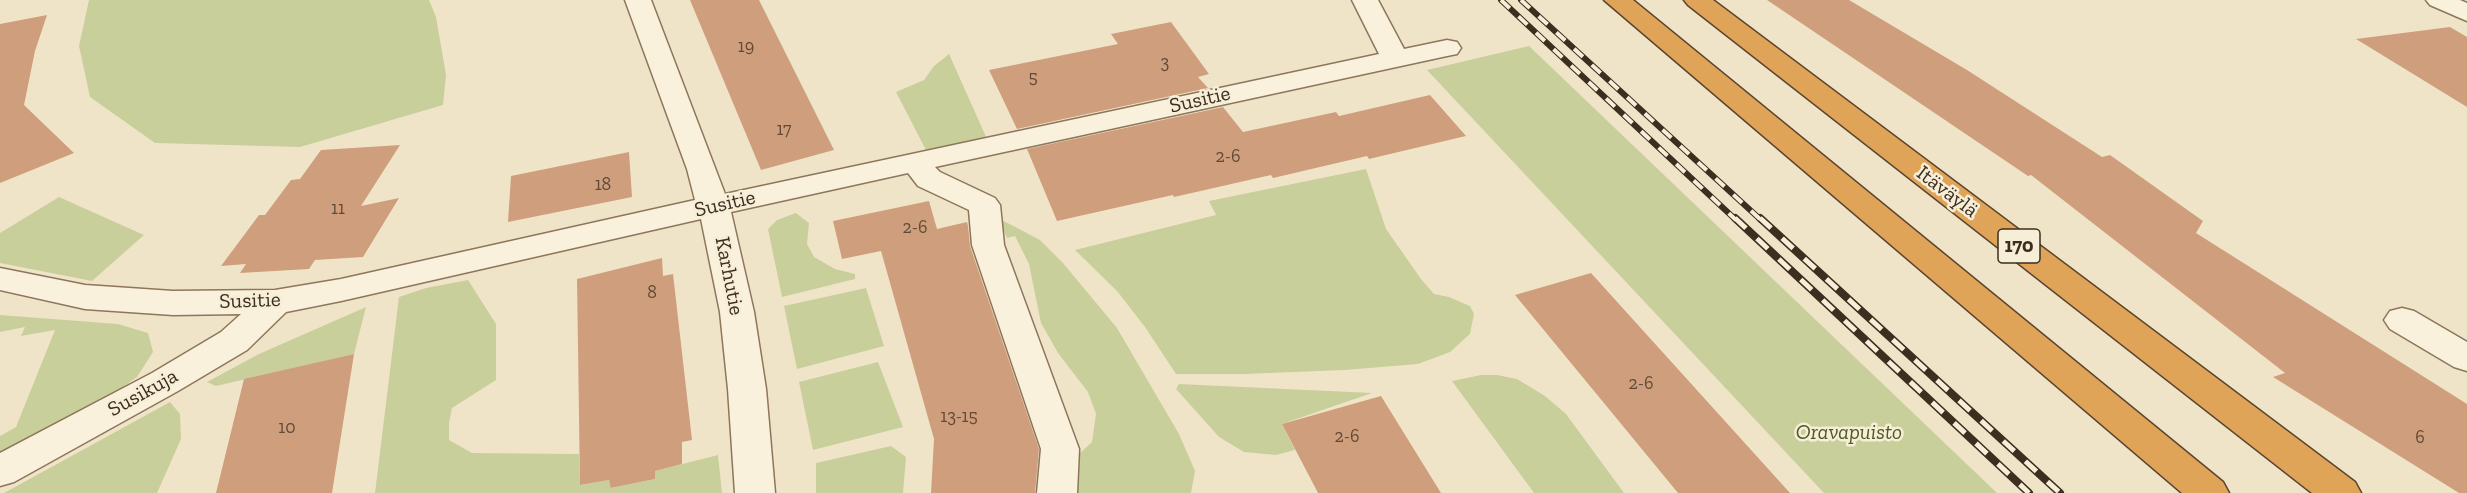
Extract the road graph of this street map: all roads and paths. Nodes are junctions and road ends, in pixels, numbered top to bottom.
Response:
1 (638, 0) edge
2 (1365, 0) edge
3 (1617, 0) edge
4 (1697, 0) edge
5 (2439, 0) edge
6 (2467, 13) edge
7 (1447, 48) dead end
8 (1395, 58) junction
9 (916, 163) junction
10 (715, 207) junction
11 (0, 279) edge
12 (275, 302) junction
13 (2402, 320) dead end
14 (2467, 358) edge
15 (0, 471) edge
16 (755, 493) edge
17 (1057, 493) edge
18 (2209, 493) edge
19 (2341, 493) edge

1 - 10 street, Karhutie
2 - 8 street
3 - 18 highway
4 - 19 highway, Itäväylä / 170
5 - 6 street
7 - 8 street, Susitie
8 - 9 street, Susitie
9 - 10 street, Susitie
9 - 17 street
10 - 12 street, Susitie
10 - 16 street, Karhutie
11 - 12 street, Susitie
12 - 15 street, Susikuja
13 - 14 street

